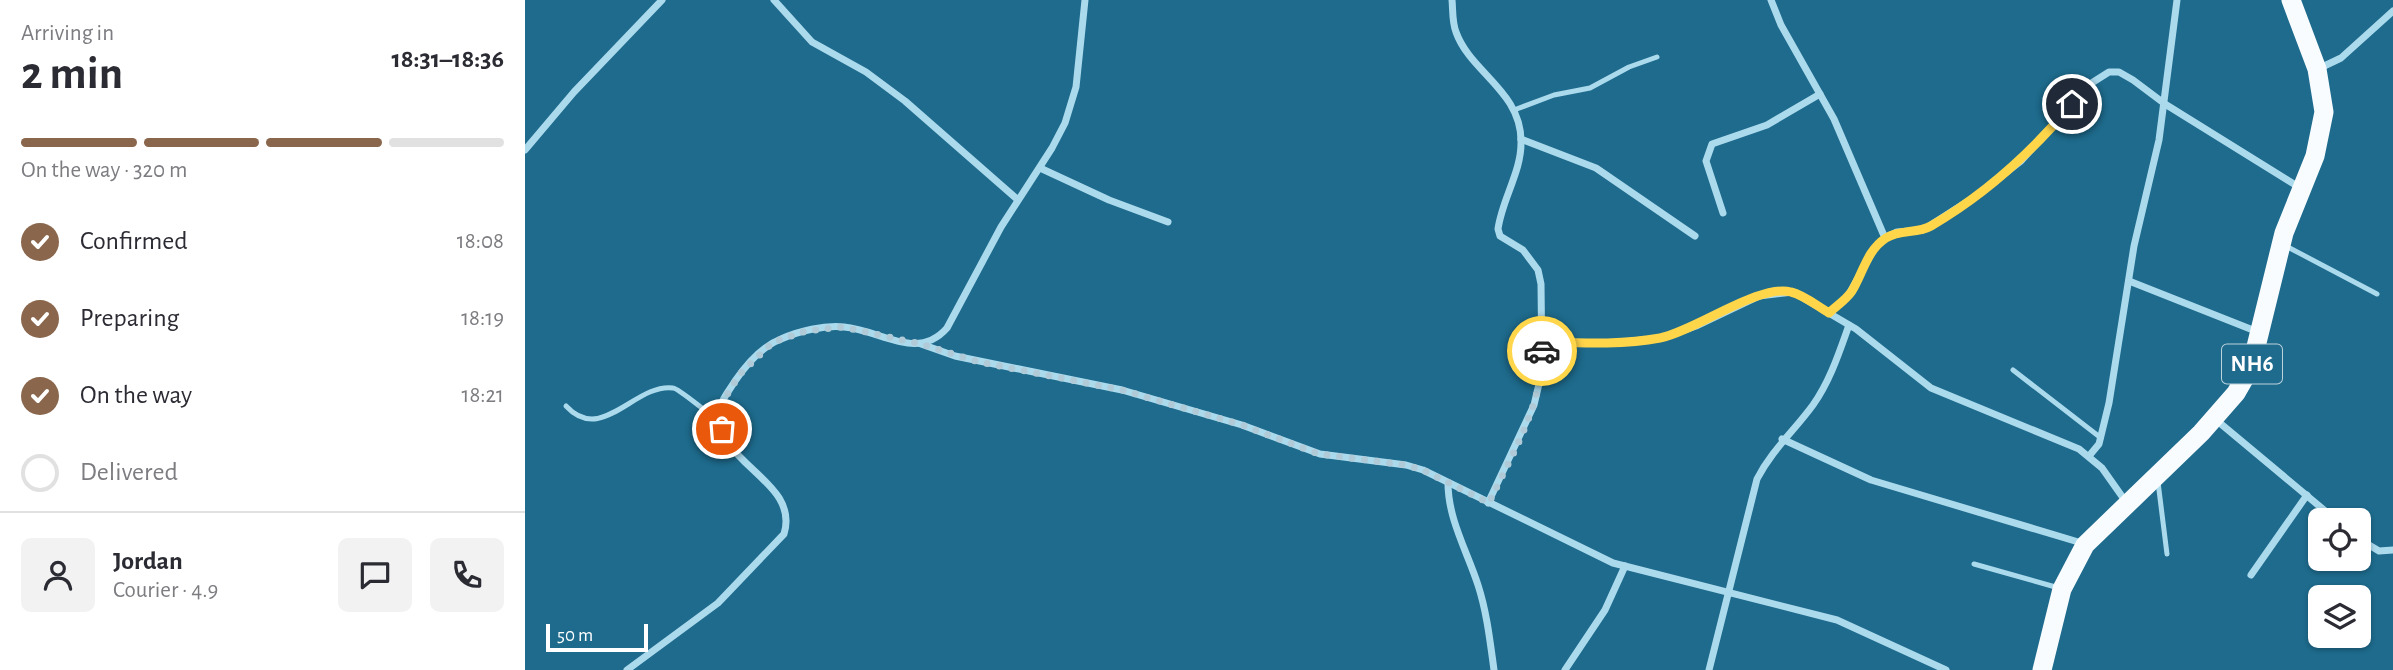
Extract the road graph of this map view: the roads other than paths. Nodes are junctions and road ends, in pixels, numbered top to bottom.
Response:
1 (661, 0) edge
2 (774, 0) edge
3 (1452, 0) edge
4 (1771, 0) edge
5 (2177, 0) edge
6 (2291, 0) edge
7 (1088, 1) edge
8 (2393, 11) edge
9 (1657, 57) dead end
10 (2318, 69) junction
11 (1820, 94) junction
12 (2165, 104) junction
13 (1514, 110) junction
14 (1521, 139) junction
15 (525, 150) edge
16 (1040, 168) junction
17 (2302, 189) junction
18 (1017, 199) junction
19 (1723, 214) dead end
20 (1168, 222) dead end
21 (1695, 236) dead end
22 (1885, 238) junction
23 (2281, 243) junction
24 (2129, 281) junction
25 (2377, 294) dead end
26 (1829, 313) junction
27 (1849, 325) junction
28 (2261, 334) junction
29 (1542, 342) junction
30 (921, 344) junction
31 (2013, 370) dead end
32 (566, 406) dead end
33 (2214, 419) junction
34 (720, 422) junction
35 (2101, 438) junction
36 (1782, 439) junction
37 (2089, 456) junction
38 (2158, 476) junction
39 (1448, 483) junction
40 (2307, 495) junction
41 (1489, 503) junction
42 (2127, 503) junction
43 (2322, 508) edge
44 (2085, 545) junction
45 (2371, 546) edge
46 (2393, 550) edge
47 (2167, 554) dead end
48 (1974, 564) dead end
49 (1625, 566) junction
50 (2251, 575) dead end
51 (2062, 589) junction
52 (1728, 593) junction
53 (627, 670) edge
54 (1494, 670) edge
55 (1565, 670) edge
56 (1709, 670) edge
57 (1946, 670) edge
58 (2042, 670) edge

1 - 15 street
2 - 18 street
3 - 13 street
4 - 11 street
5 - 12 street
6 - 10 highway, NH6
7 - 16 street
8 - 10 street
9 - 13 lane
10 - 17 highway, NH6
11 - 19 street
11 - 22 street
12 - 17 street
12 - 22 street
12 - 24 street
13 - 14 street
14 - 21 street
14 - 29 street
16 - 18 street
16 - 20 street
17 - 23 highway, NH6
18 - 30 street
22 - 26 street
23 - 25 lane
23 - 28 highway, NH6
24 - 28 street
24 - 35 street
26 - 27 street
26 - 29 street
27 - 36 street
27 - 37 street
28 - 33 highway, NH6
29 - 41 street
30 - 34 street
30 - 39 street
31 - 35 lane
32 - 34 lane
33 - 38 highway, NH6
33 - 40 street
34 - 53 street
35 - 37 street
36 - 44 street
36 - 52 street
37 - 42 street
38 - 42 highway, NH6
38 - 47 lane
39 - 41 street
39 - 54 street
40 - 43 street
40 - 50 street
41 - 49 street
42 - 44 highway, NH6
44 - 51 highway, NH6
45 - 46 street
48 - 51 lane
49 - 52 street
49 - 55 street
51 - 58 highway, NH6
52 - 56 street
52 - 57 street

